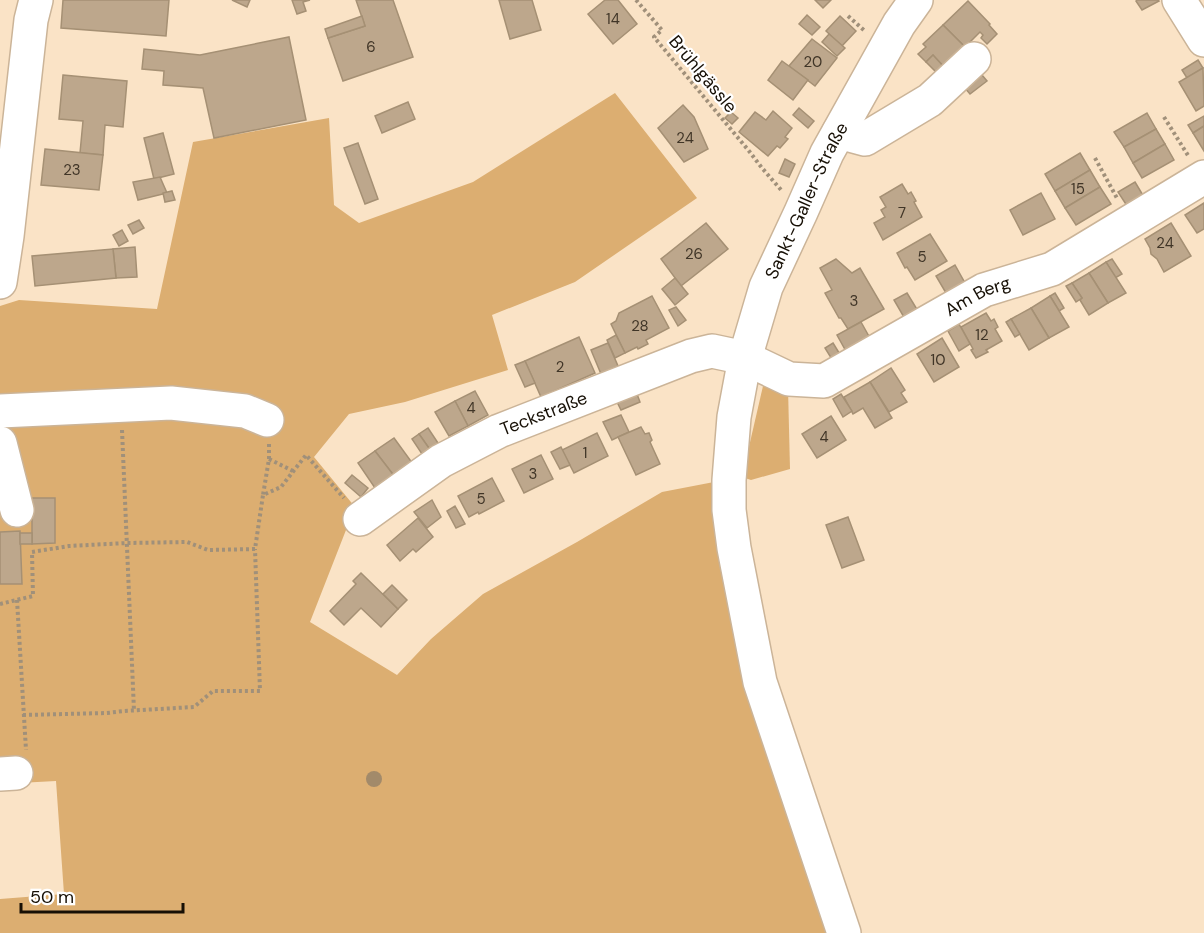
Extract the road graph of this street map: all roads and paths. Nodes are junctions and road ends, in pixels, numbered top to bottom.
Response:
1 (36, 0) edge
2 (636, 0) edge
3 (916, 0) edge
4 (1179, 0) edge
5 (1204, 40) edge
6 (974, 59) dead end
7 (1164, 117) dead end
8 (839, 132) junction
9 (1095, 158) dead end
10 (762, 168) dead end
11 (1203, 177) edge
12 (1130, 222) junction
13 (3, 235) edge
14 (0, 282) edge
15 (745, 358) junction
16 (121, 405) junction
17 (0, 411) edge
18 (267, 420) joint
19 (0, 443) edge
20 (268, 459) junction
21 (293, 471) junction
22 (263, 495) junction
23 (18, 510) dead end
24 (360, 519) joint
25 (127, 543) junction
26 (255, 549) junction
27 (17, 600) junction
28 (0, 604) edge
29 (134, 711) junction
30 (23, 715) junction
31 (8, 773) edge
32 (844, 933) edge

1 - 13 street
2 - 10 path, Brühlgässle
3 - 8 street, Sankt-Galler-Straße
4 - 5 street
6 - 8 street
7 - 11 path
8 - 15 street, Sankt-Galler-Straße
9 - 12 path
11 - 12 street, Am Berg
12 - 15 street, Am Berg
13 - 14 street
15 - 24 street, Teckstraße
15 - 32 street, Sankt-Galler-Straße
16 - 17 street
16 - 18 street
16 - 25 path
18 - 20 path
19 - 23 street
20 - 21 path
20 - 22 path
21 - 22 path
21 - 24 path
22 - 26 path
25 - 26 path
25 - 27 path
25 - 29 path
26 - 29 path
27 - 28 path
27 - 30 path
29 - 30 path
30 - 31 path

